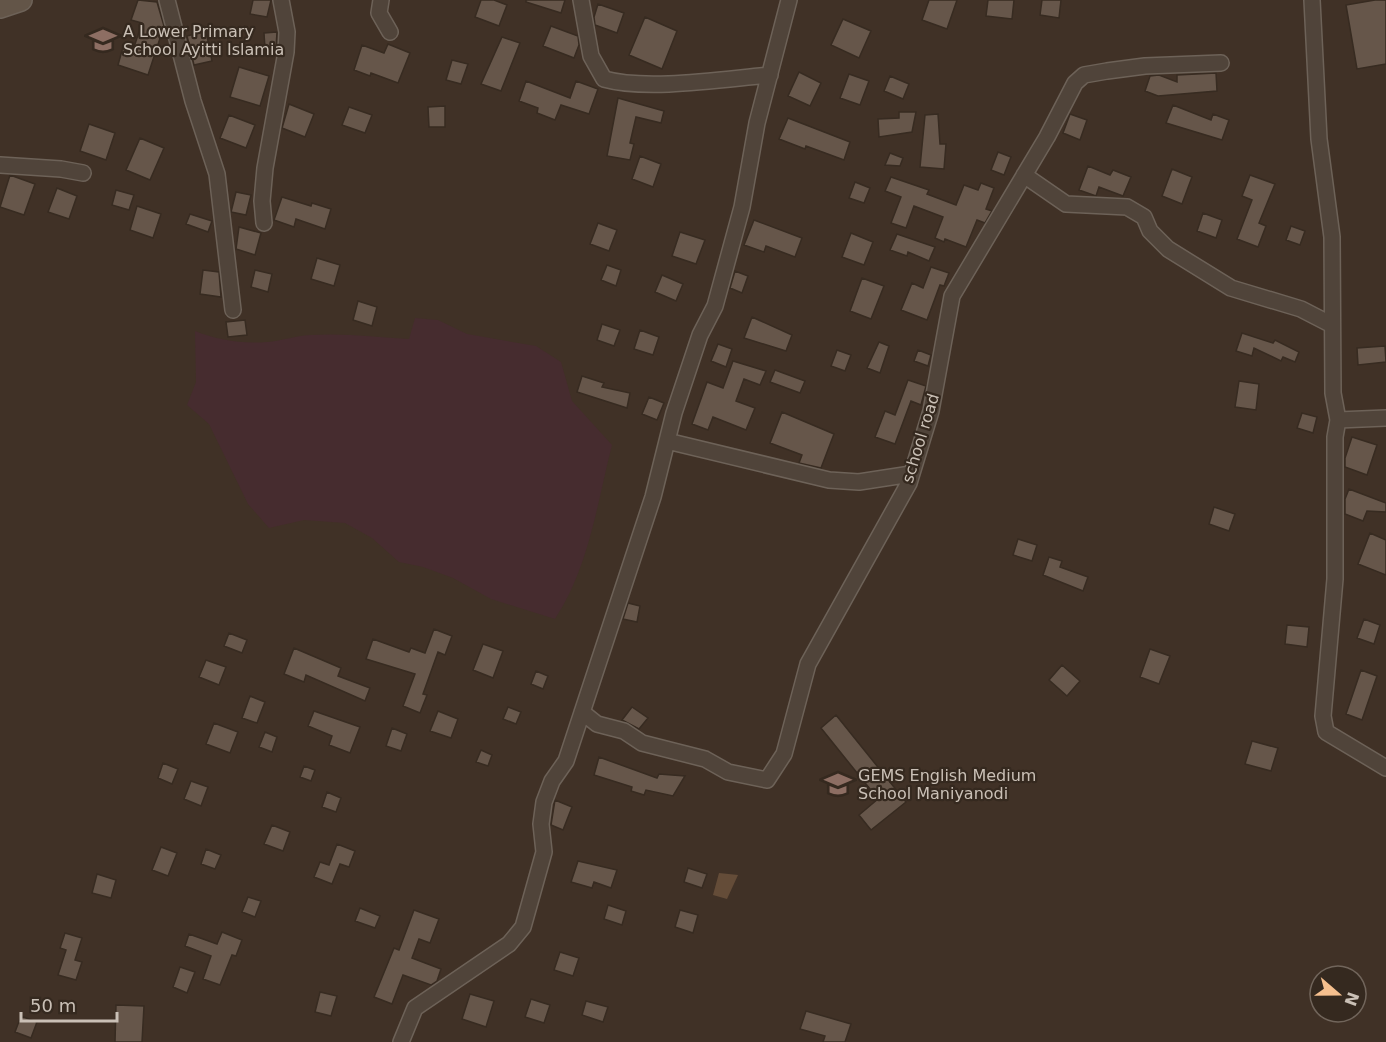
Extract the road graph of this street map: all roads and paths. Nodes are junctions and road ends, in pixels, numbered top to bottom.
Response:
1 (21, 0) edge
2 (167, 0) edge
3 (280, 0) edge
4 (381, 0) edge
5 (581, 0) edge
6 (789, 0) edge
7 (1312, 0) edge
8 (0, 7) edge
9 (390, 32) dead end
10 (1221, 63) dead end
11 (770, 75) junction
12 (0, 165) edge
13 (84, 173) dead end
14 (1024, 175) junction
15 (264, 223) dead end
16 (232, 310) dead end
17 (1332, 325) junction
18 (1386, 418) edge
19 (1338, 420) junction
20 (667, 441) junction
21 (912, 474) junction
22 (582, 712) junction
23 (1386, 768) edge
24 (401, 1042) edge

1 - 8 main road
2 - 16 street
3 - 15 street
4 - 9 street
5 - 11 street
6 - 11 street
7 - 17 street
10 - 14 street, school road
11 - 20 street
12 - 13 street
14 - 17 street
14 - 21 street, school road
17 - 19 street
18 - 19 street
19 - 23 street
20 - 21 street
20 - 22 street
21 - 22 street, school road
22 - 24 street

